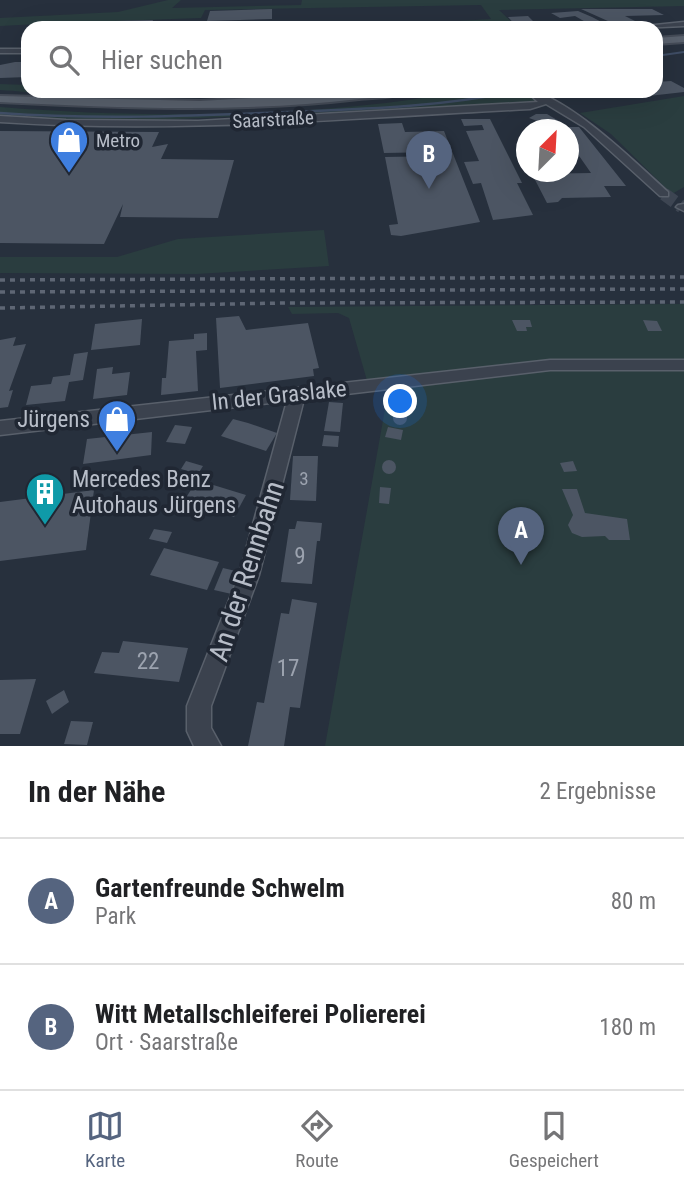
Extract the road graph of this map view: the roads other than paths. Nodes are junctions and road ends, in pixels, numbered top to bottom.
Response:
1 (684, 24) edge
2 (663, 26) edge
3 (684, 39) edge
4 (663, 40) edge
5 (0, 51) edge
6 (21, 51) edge
7 (329, 98) edge
8 (541, 98) edge
9 (0, 99) edge
10 (548, 103) junction
11 (0, 119) edge
12 (664, 194) tunnel mouth
13 (684, 365) edge
14 (297, 393) junction
15 (0, 428) edge
16 (209, 746) edge

1 - 2 street
3 - 4 main road
5 - 6 street
7 - 9 main road
8 - 10 street
10 - 11 street, Saarstraße
10 - 12 street
13 - 14 street, In der Graslake
14 - 15 street, In der Graslake
14 - 16 street, An der Rennbahn

